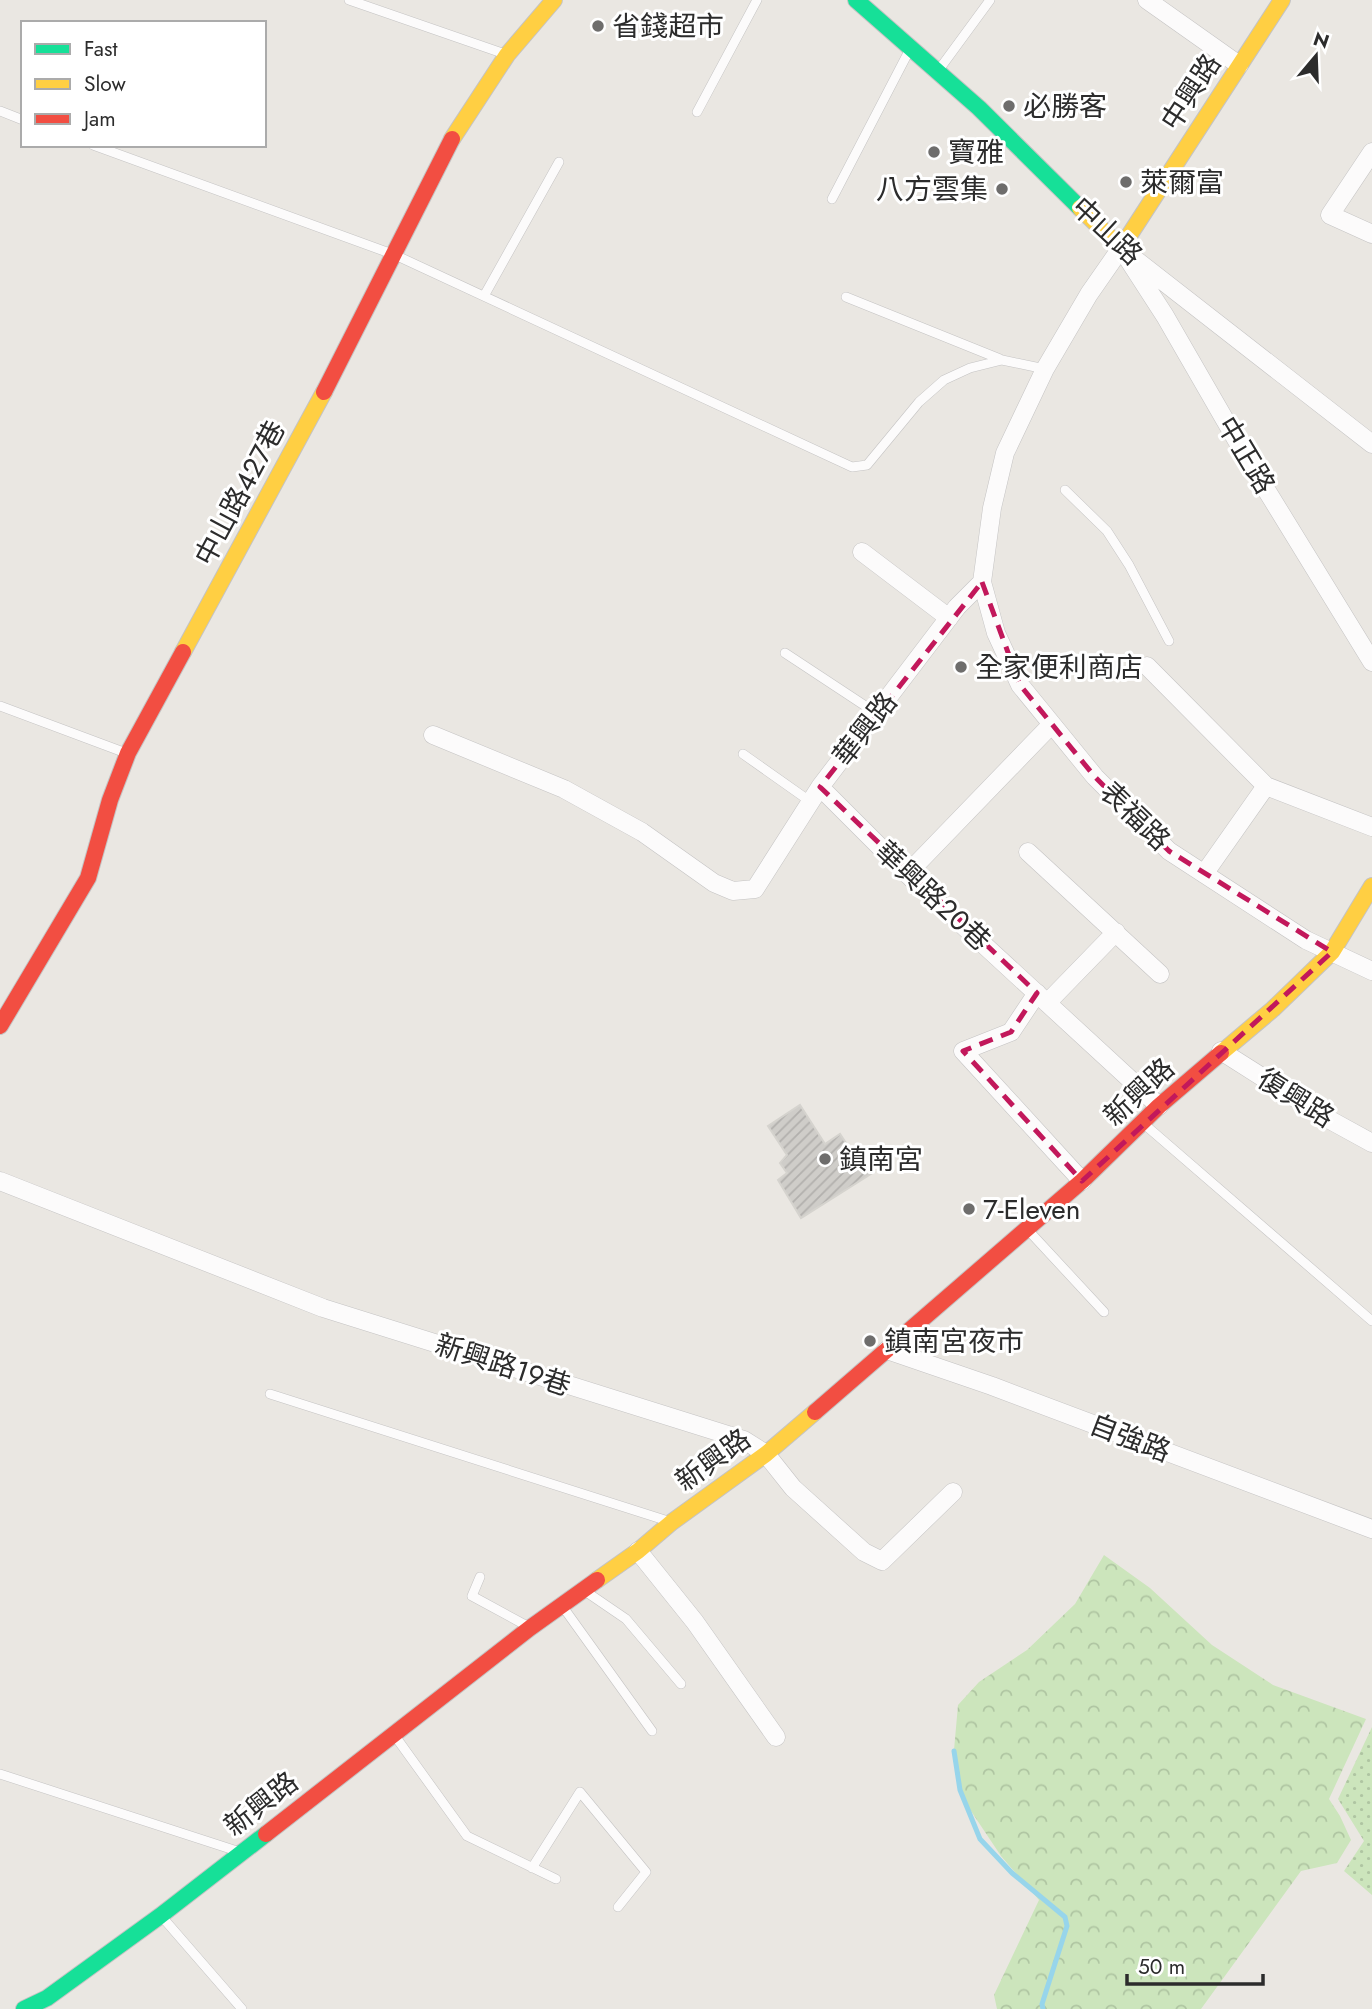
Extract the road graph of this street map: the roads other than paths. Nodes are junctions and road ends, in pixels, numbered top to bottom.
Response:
1 (349, 0) edge
2 (554, 0) edge
3 (757, 0) edge
4 (856, 0) edge
5 (990, 0) edge
6 (1147, 0) edge
7 (1282, 0) edge
8 (911, 48) junction
9 (507, 55) junction
10 (1239, 65) junction
11 (937, 72) junction
12 (0, 111) edge
13 (697, 113) dead end
14 (21, 119) edge
15 (98, 147) edge
16 (1372, 152) edge
17 (559, 162) dead end
18 (832, 199) dead end
19 (1372, 234) edge
20 (1121, 248) junction
21 (395, 255) junction
22 (484, 296) junction
23 (846, 297) dead end
24 (1002, 360) junction
25 (1045, 369) junction
26 (1372, 444) edge
27 (1065, 490) dead end
28 (862, 552) dead end
29 (982, 582) junction
30 (949, 618) junction
31 (1168, 641) dead end
32 (785, 653) dead end
33 (1372, 662) edge
34 (1147, 666) dead end
35 (0, 706) edge
36 (878, 714) junction
37 (1052, 724) junction
38 (433, 734) dead end
39 (128, 753) junction
40 (743, 754) dead end
41 (1266, 786) junction
42 (816, 794) junction
43 (1372, 827) edge
44 (1028, 852) dead end
45 (907, 874) junction
46 (1205, 874) junction
47 (1372, 886) edge
48 (1116, 932) junction
49 (1332, 952) junction
50 (1372, 971) edge
51 (1160, 974) dead end
52 (1042, 998) junction
53 (0, 1026) edge
54 (1222, 1051) junction
55 (1159, 1106) junction
56 (1144, 1124) junction
57 (1372, 1143) edge
58 (0, 1181) edge
59 (1082, 1181) junction
60 (1027, 1228) junction
61 (1104, 1312) dead end
62 (1372, 1321) edge
63 (887, 1350) junction
64 (270, 1394) dead end
65 (766, 1454) junction
66 (953, 1492) dead end
67 (672, 1522) junction
68 (1372, 1530) edge
69 (638, 1551) junction
70 (480, 1577) dead end
71 (584, 1590) junction
72 (562, 1605) junction
73 (530, 1628) junction
74 (681, 1684) dead end
75 (652, 1731) dead end
76 (394, 1734) junction
77 (776, 1737) dead end
78 (0, 1774) edge
79 (242, 1853) junction
80 (532, 1868) junction
81 (556, 1880) dead end
82 (618, 1907) dead end
83 (160, 1916) junction
84 (24, 2009) edge
85 (242, 2009) edge

1 - 9 lane
2 - 9 street, 中山路427巷
3 - 13 lane
4 - 8 street, 中山路
5 - 11 lane
6 - 10 street
7 - 10 street, 中興路
8 - 11 street, 中山路
8 - 18 lane
9 - 21 street, 中山路427巷
10 - 20 street, 中興路
11 - 20 street, 中山路
12 - 14 lane
15 - 21 lane
16 - 19 street
17 - 22 lane
20 - 25 street
20 - 26 street, 中山路
20 - 33 street, 中正路
21 - 22 lane
21 - 39 street, 中山路427巷
22 - 24 lane
23 - 24 lane
24 - 25 lane
25 - 29 street
27 - 31 lane
28 - 30 street
29 - 30 street, 華興路
29 - 37 street, 表福路
30 - 36 street, 華興路
32 - 36 lane
34 - 41 street
35 - 39 lane
36 - 42 street, 華興路
37 - 45 street
37 - 46 street, 表福路
38 - 42 street, 華興路
39 - 53 street, 中山路427巷
40 - 42 lane
41 - 43 street
41 - 46 street
42 - 45 street, 華興路20巷
44 - 48 street
45 - 52 street, 華興路20巷
46 - 49 street, 表福路
47 - 49 street, 新興路
48 - 51 street
48 - 52 street
49 - 50 street, 表福路
49 - 54 street, 新興路
52 - 55 street, 華興路20巷
52 - 59 street
54 - 55 street, 新興路
54 - 57 street, 復興路
55 - 56 street, 新興路
56 - 59 street, 新興路
56 - 62 lane
58 - 65 street, 新興路19巷
59 - 60 street, 新興路
60 - 61 lane
60 - 63 street, 新興路
63 - 65 street, 新興路
63 - 68 street, 自強路
64 - 67 lane
65 - 66 street, 新興路19巷
65 - 67 street, 新興路
67 - 69 street, 新興路
69 - 71 street, 新興路
69 - 77 street
70 - 73 lane
71 - 72 street, 新興路
71 - 74 lane
72 - 73 street, 新興路
72 - 75 lane
73 - 76 street, 新興路
76 - 79 street, 新興路
76 - 80 lane
78 - 79 lane
79 - 83 street, 新興路
80 - 81 lane
80 - 82 lane
83 - 84 street, 新興路
83 - 85 lane

